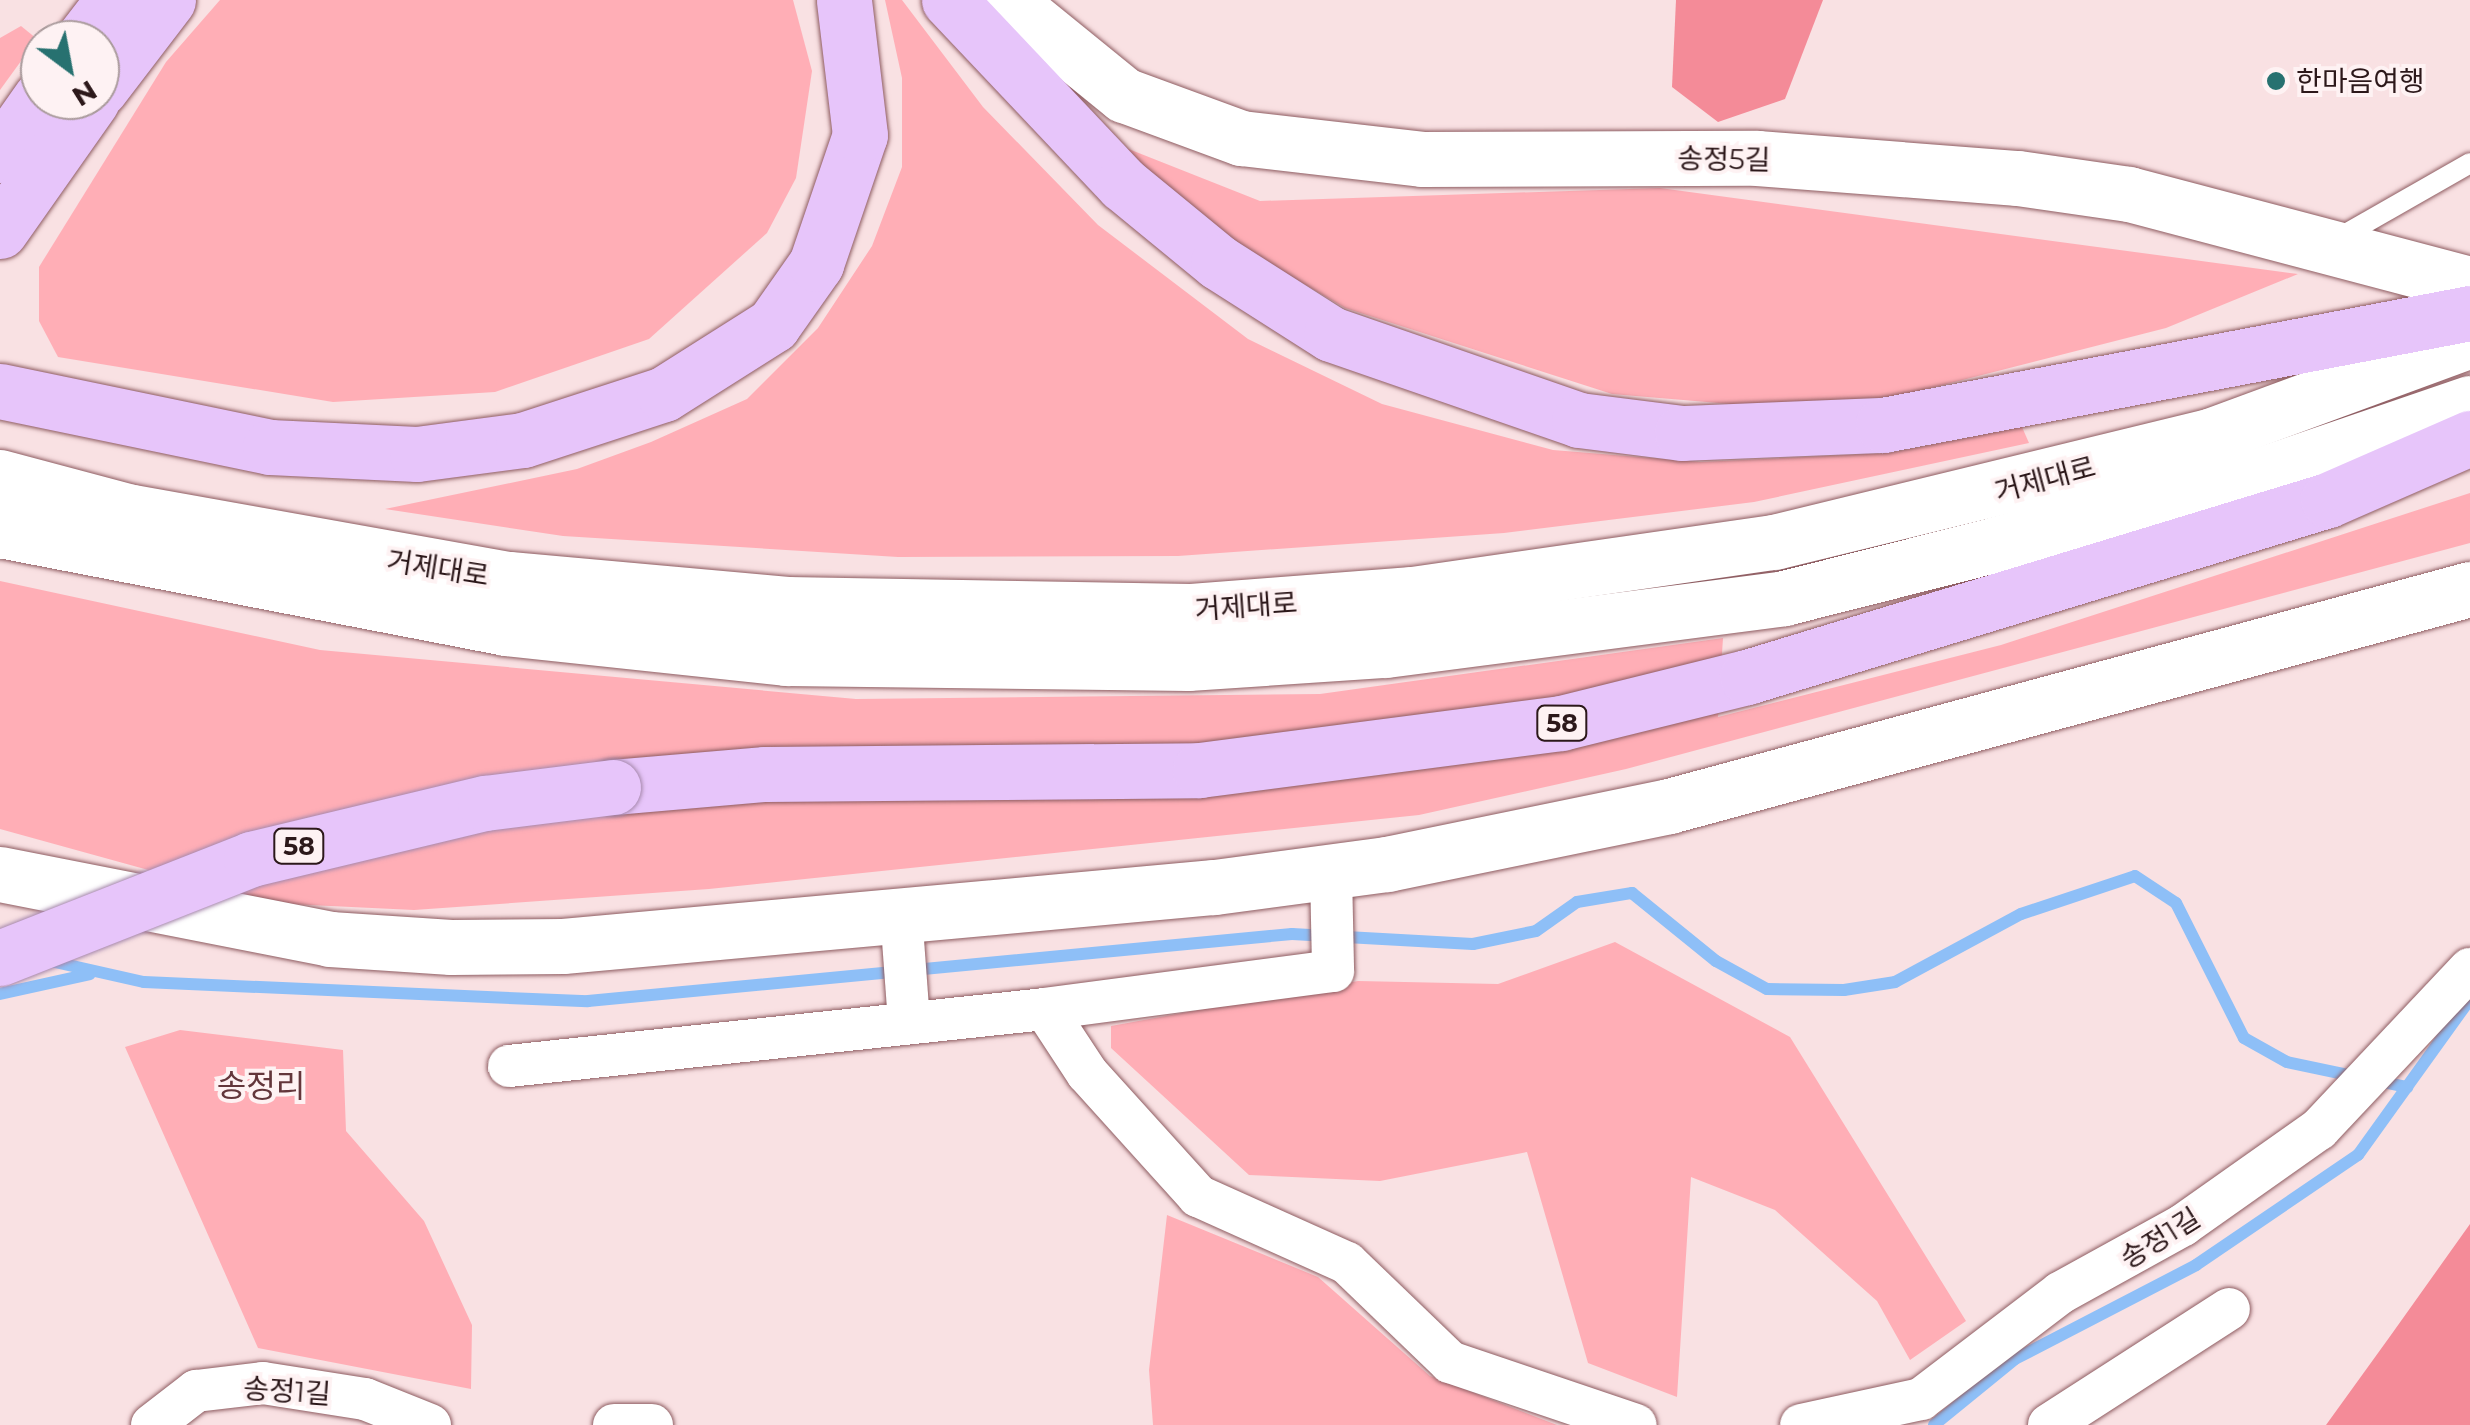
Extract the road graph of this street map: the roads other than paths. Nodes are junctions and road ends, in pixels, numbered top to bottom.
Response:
1 (168, 0) edge
2 (844, 0) edge
3 (949, 0) edge
4 (1007, 0) edge
5 (120, 44) edge
6 (25, 120) edge
7 (78, 120) edge
8 (0, 155) edge
9 (2470, 163) edge
10 (0, 231) edge
11 (2326, 246) junction
12 (2470, 284) edge
13 (2470, 313) edge
14 (2470, 340) edge
15 (0, 391) edge
16 (2470, 403) edge
17 (2470, 438) edge
18 (0, 477) edge
19 (0, 530) edge
20 (2470, 589) edge
21 (1331, 872) junction
22 (0, 874) edge
23 (901, 913) junction
24 (0, 958) edge
25 (2470, 969) edge
26 (1044, 1009) junction
27 (909, 1022) junction
28 (509, 1066) dead end
29 (2229, 1309) dead end
30 (152, 1425) edge
31 (430, 1425) edge
32 (614, 1425) edge
33 (652, 1425) edge
34 (1636, 1425) edge
35 (1801, 1425) edge
36 (2049, 1425) edge

1 - 5 highway
2 - 15 highway
3 - 13 highway
4 - 11 street, 송정5길
6 - 8 highway
7 - 10 highway
9 - 11 lane
11 - 12 street, 송정5길
14 - 18 street, 거제대로
16 - 19 street, 거제대로
17 - 24 highway, 58, bridge
20 - 21 street
21 - 23 street
21 - 26 street
22 - 23 street
23 - 27 street
25 - 35 street, 송정1길
26 - 27 street
26 - 34 street
27 - 28 street
29 - 36 street
30 - 31 street, 송정1길
32 - 33 street

